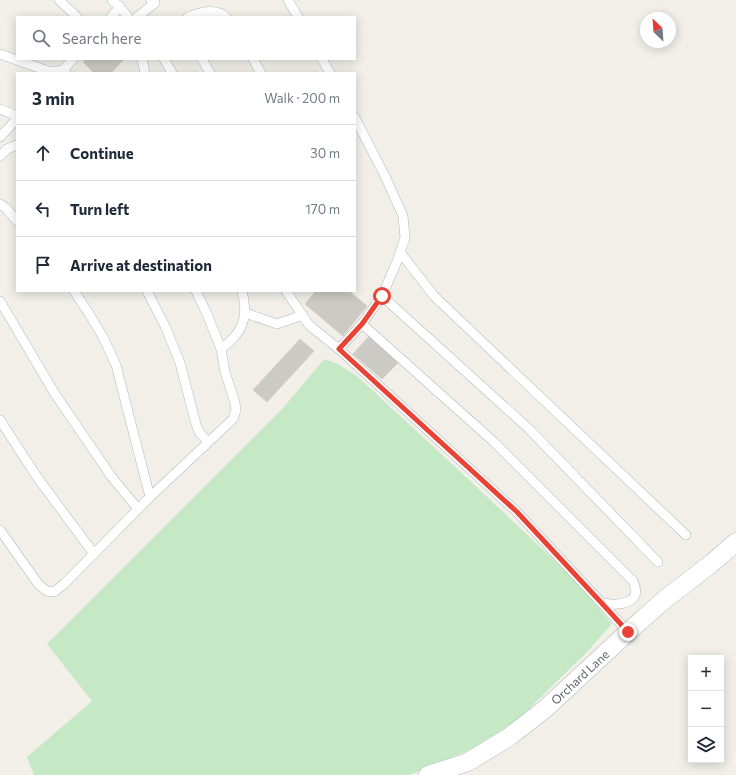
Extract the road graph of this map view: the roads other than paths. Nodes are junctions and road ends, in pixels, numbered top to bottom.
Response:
1 (59, 0) edge
2 (112, 0) edge
3 (288, 0) edge
4 (155, 1) edge
5 (120, 7) junction
6 (76, 16) edge
7 (112, 16) edge
8 (127, 16) edge
9 (138, 16) edge
10 (190, 16) edge
11 (225, 16) edge
12 (297, 16) edge
13 (0, 54) edge
14 (16, 60) edge
15 (17, 60) edge
16 (72, 60) edge
17 (142, 60) edge
18 (165, 60) edge
19 (203, 60) edge
20 (254, 60) edge
21 (323, 60) edge
22 (63, 72) edge
23 (144, 72) edge
24 (171, 72) edge
25 (209, 72) edge
26 (260, 72) edge
27 (329, 72) edge
28 (0, 109) edge
29 (16, 117) edge
30 (16, 118) edge
31 (356, 120) edge
32 (0, 137) edge
33 (16, 145) edge
34 (0, 156) edge
35 (0, 204) edge
36 (16, 220) edge
37 (400, 252) junction
38 (75, 292) edge
39 (148, 292) edge
40 (196, 292) edge
41 (242, 292) edge
42 (287, 292) edge
43 (382, 296) junction
44 (0, 301) edge
45 (245, 313) junction
46 (303, 315) junction
47 (362, 324) junction
48 (221, 349) junction
49 (339, 349) junction
50 (0, 420) edge
51 (208, 442) junction
52 (150, 497) junction
53 (138, 509) junction
54 (0, 530) edge
55 (686, 535) dead end
56 (736, 542) edge
57 (94, 554) junction
58 (658, 562) dead end
59 (602, 603) junction
60 (628, 632) junction
61 (428, 775) edge

1 - 6 lane
2 - 5 lane
3 - 12 lane
4 - 9 lane
5 - 7 lane
5 - 8 lane
10 - 11 lane
13 - 14 lane
15 - 22 lane
16 - 22 lane
17 - 23 lane
18 - 24 lane
19 - 25 lane
20 - 26 lane
21 - 27 lane
28 - 29 lane
30 - 32 lane
31 - 37 lane
33 - 34 lane
35 - 36 lane
37 - 43 lane
37 - 55 lane
38 - 52 lane
39 - 51 lane
40 - 48 lane
41 - 45 lane
42 - 46 lane
43 - 47 lane
43 - 58 lane
44 - 53 lane
45 - 46 lane
45 - 48 lane
46 - 49 lane
47 - 49 lane
47 - 59 lane
48 - 51 lane
49 - 59 lane
50 - 57 lane
51 - 52 lane
52 - 53 lane
53 - 57 lane
54 - 57 lane
56 - 60 street, Orchard Lane
59 - 60 lane
60 - 61 street, Orchard Lane

